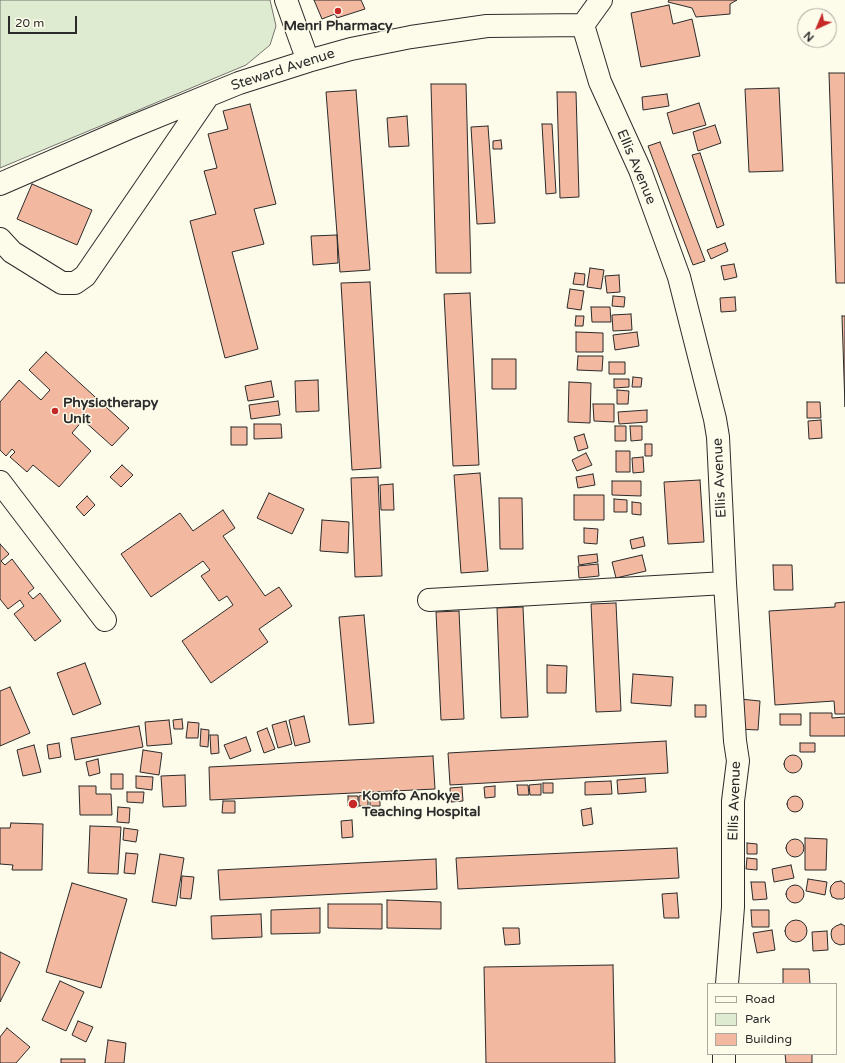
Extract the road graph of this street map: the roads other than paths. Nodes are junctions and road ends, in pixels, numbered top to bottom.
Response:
1 (286, 0) edge
2 (601, 0) edge
3 (583, 25) junction
4 (308, 61) junction
5 (208, 96) junction
6 (0, 184) edge
7 (0, 239) edge
8 (0, 482) edge
9 (725, 583) junction
10 (429, 600) dead end
11 (105, 620) dead end
12 (727, 983) edge

1 - 4 street
2 - 3 street
3 - 4 street, Steward Avenue
3 - 9 street, Ellis Avenue
4 - 5 street, Steward Avenue
5 - 6 street, Steward Avenue
5 - 7 street
8 - 11 street
9 - 10 street
9 - 12 street, Ellis Avenue

